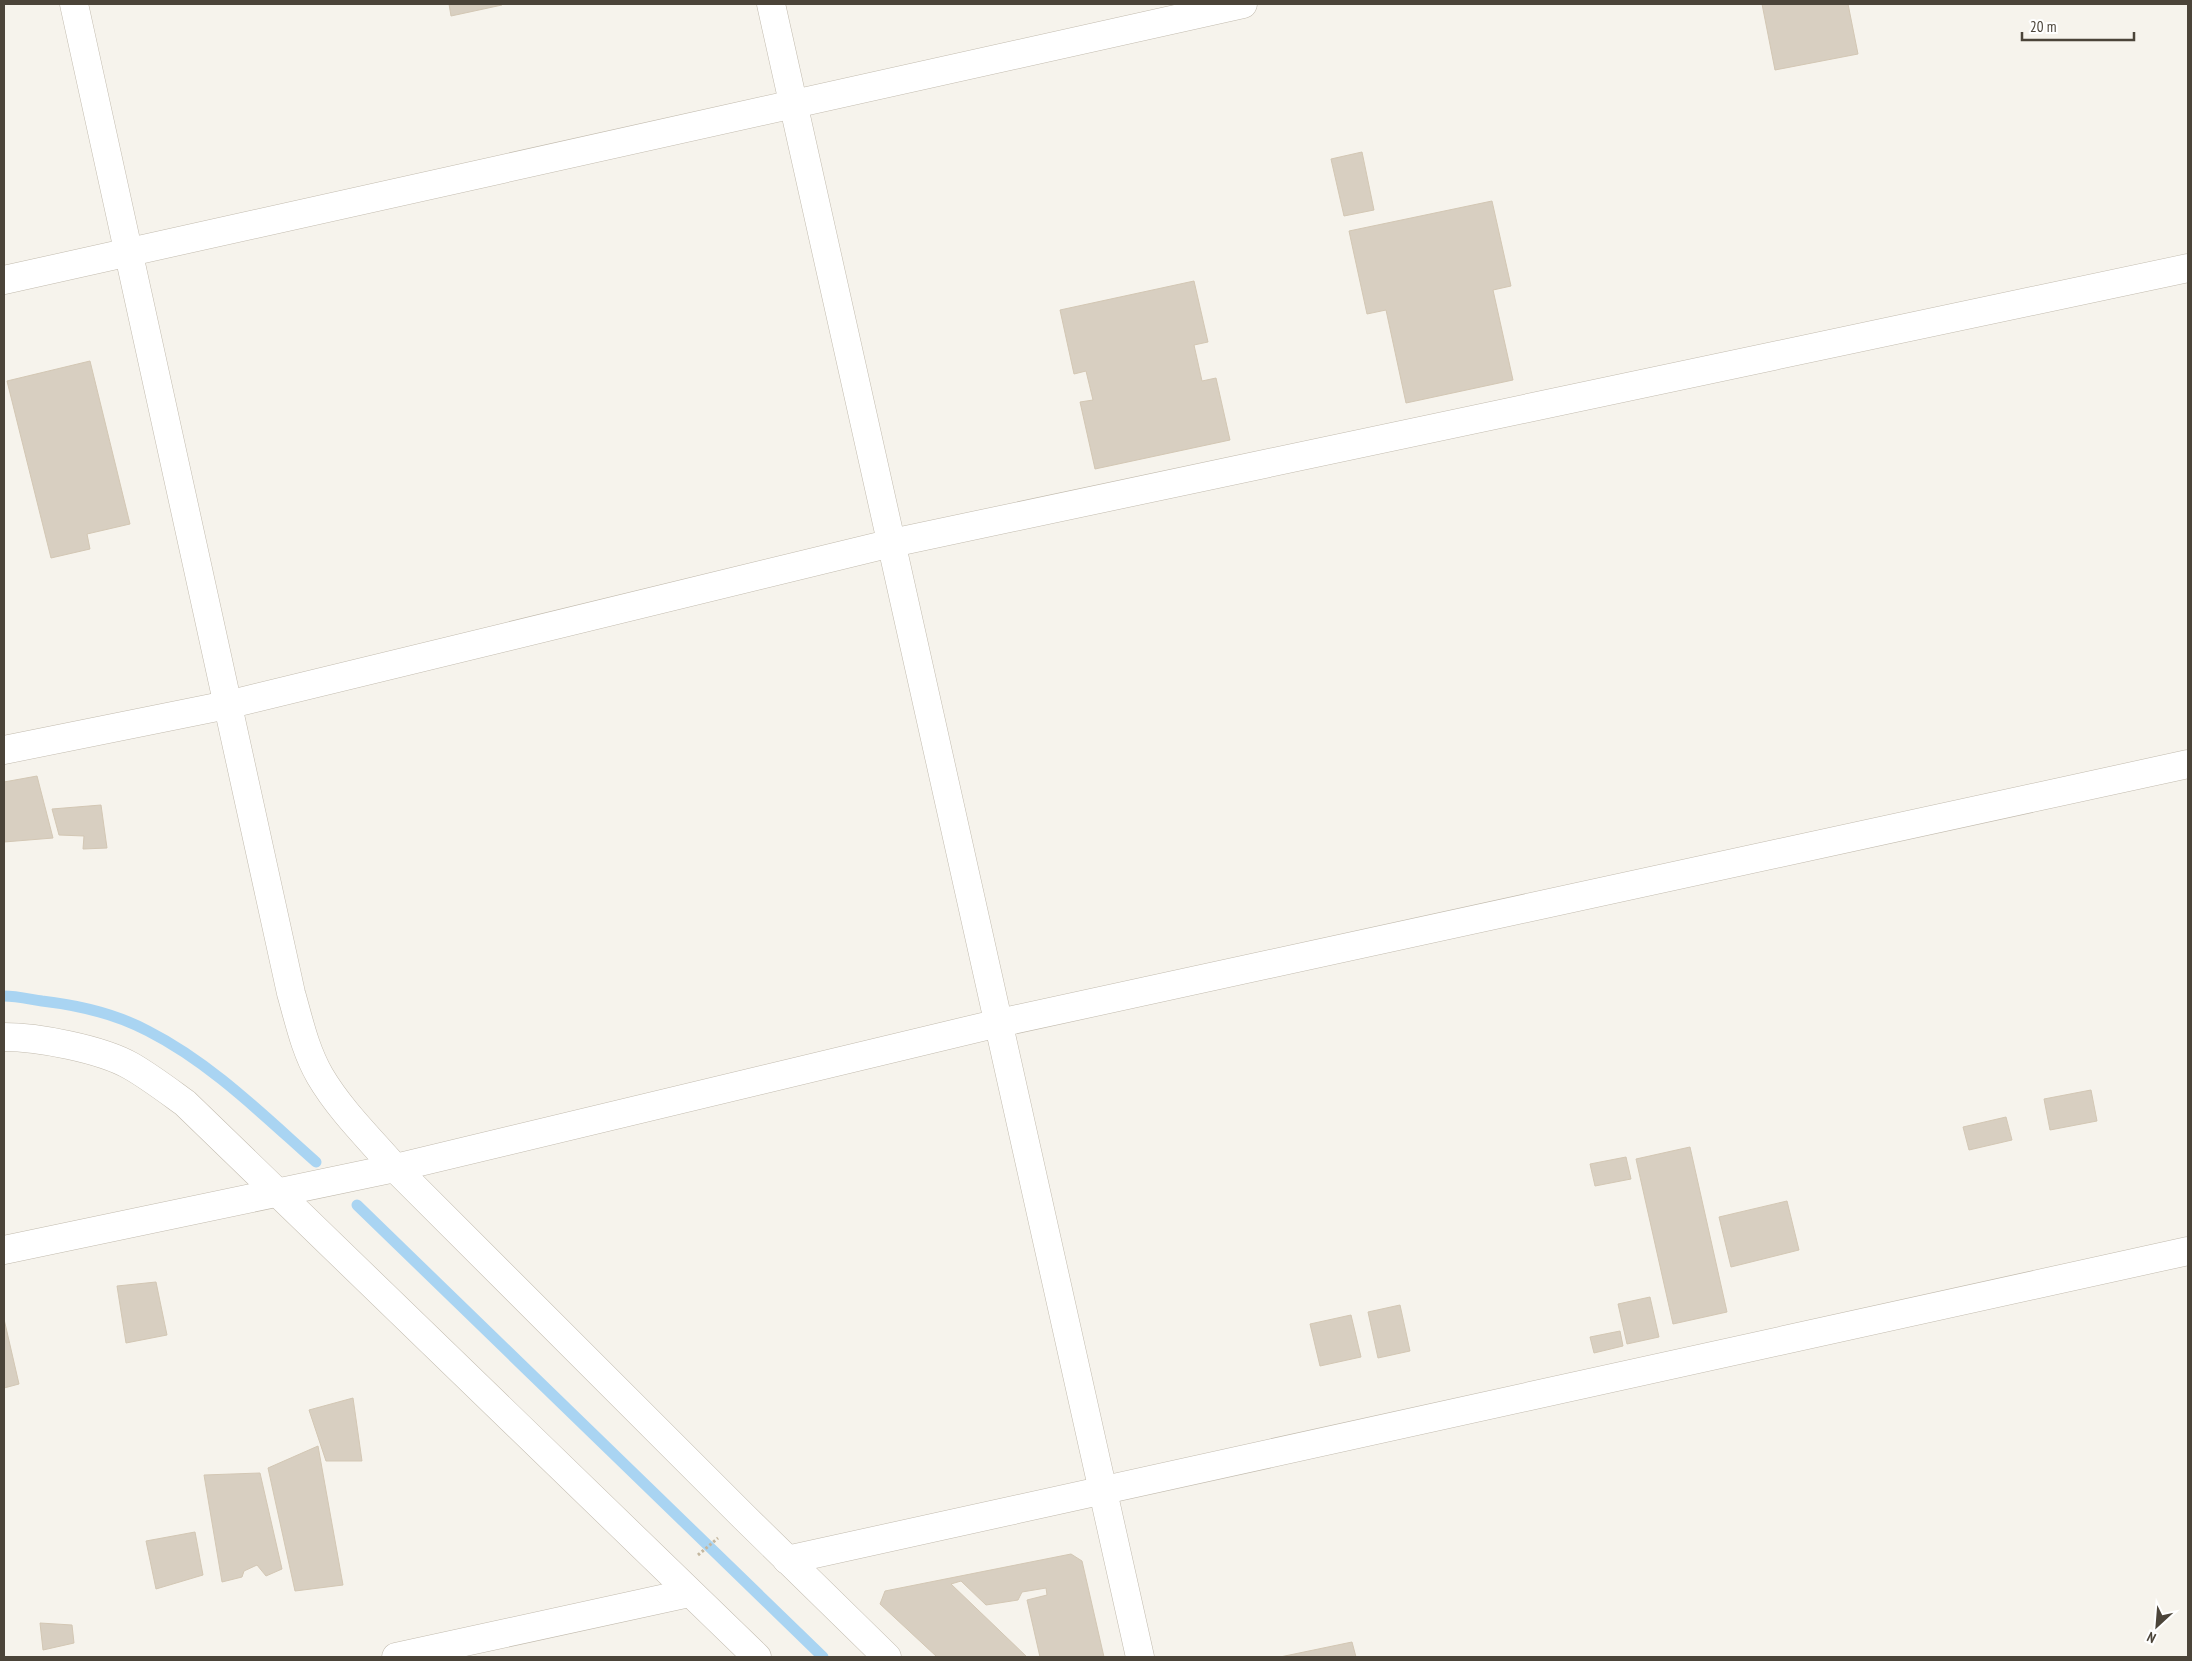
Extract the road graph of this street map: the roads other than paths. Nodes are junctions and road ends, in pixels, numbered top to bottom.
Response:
1 (74, 4) edge
2 (771, 4) edge
3 (1243, 4) edge
4 (794, 103) junction
5 (128, 253) junction
6 (2188, 268) edge
7 (4, 280) edge
8 (892, 542) junction
9 (227, 705) junction
10 (4, 750) edge
11 (2188, 764) edge
12 (999, 1023) junction
13 (4, 1037) edge
14 (385, 1170) junction
15 (280, 1191) junction
16 (4, 1250) edge
17 (2188, 1250) edge
18 (1103, 1490) junction
19 (787, 1560) junction
20 (689, 1593) junction
21 (435, 1653) edge
22 (396, 1657) edge
23 (757, 1657) edge
24 (887, 1657) edge
25 (1140, 1657) edge

1 - 5 street
2 - 4 street
3 - 4 street
4 - 5 street
4 - 8 street
5 - 7 street
5 - 9 street
6 - 8 street
8 - 9 street
8 - 12 street
9 - 10 street
9 - 14 street
11 - 12 street
12 - 14 street
12 - 18 street
13 - 15 street
14 - 15 street
14 - 19 street
15 - 16 street
15 - 20 street
17 - 18 street
18 - 19 street
18 - 25 street
19 - 24 street
20 - 21 street
20 - 23 street
21 - 22 street

